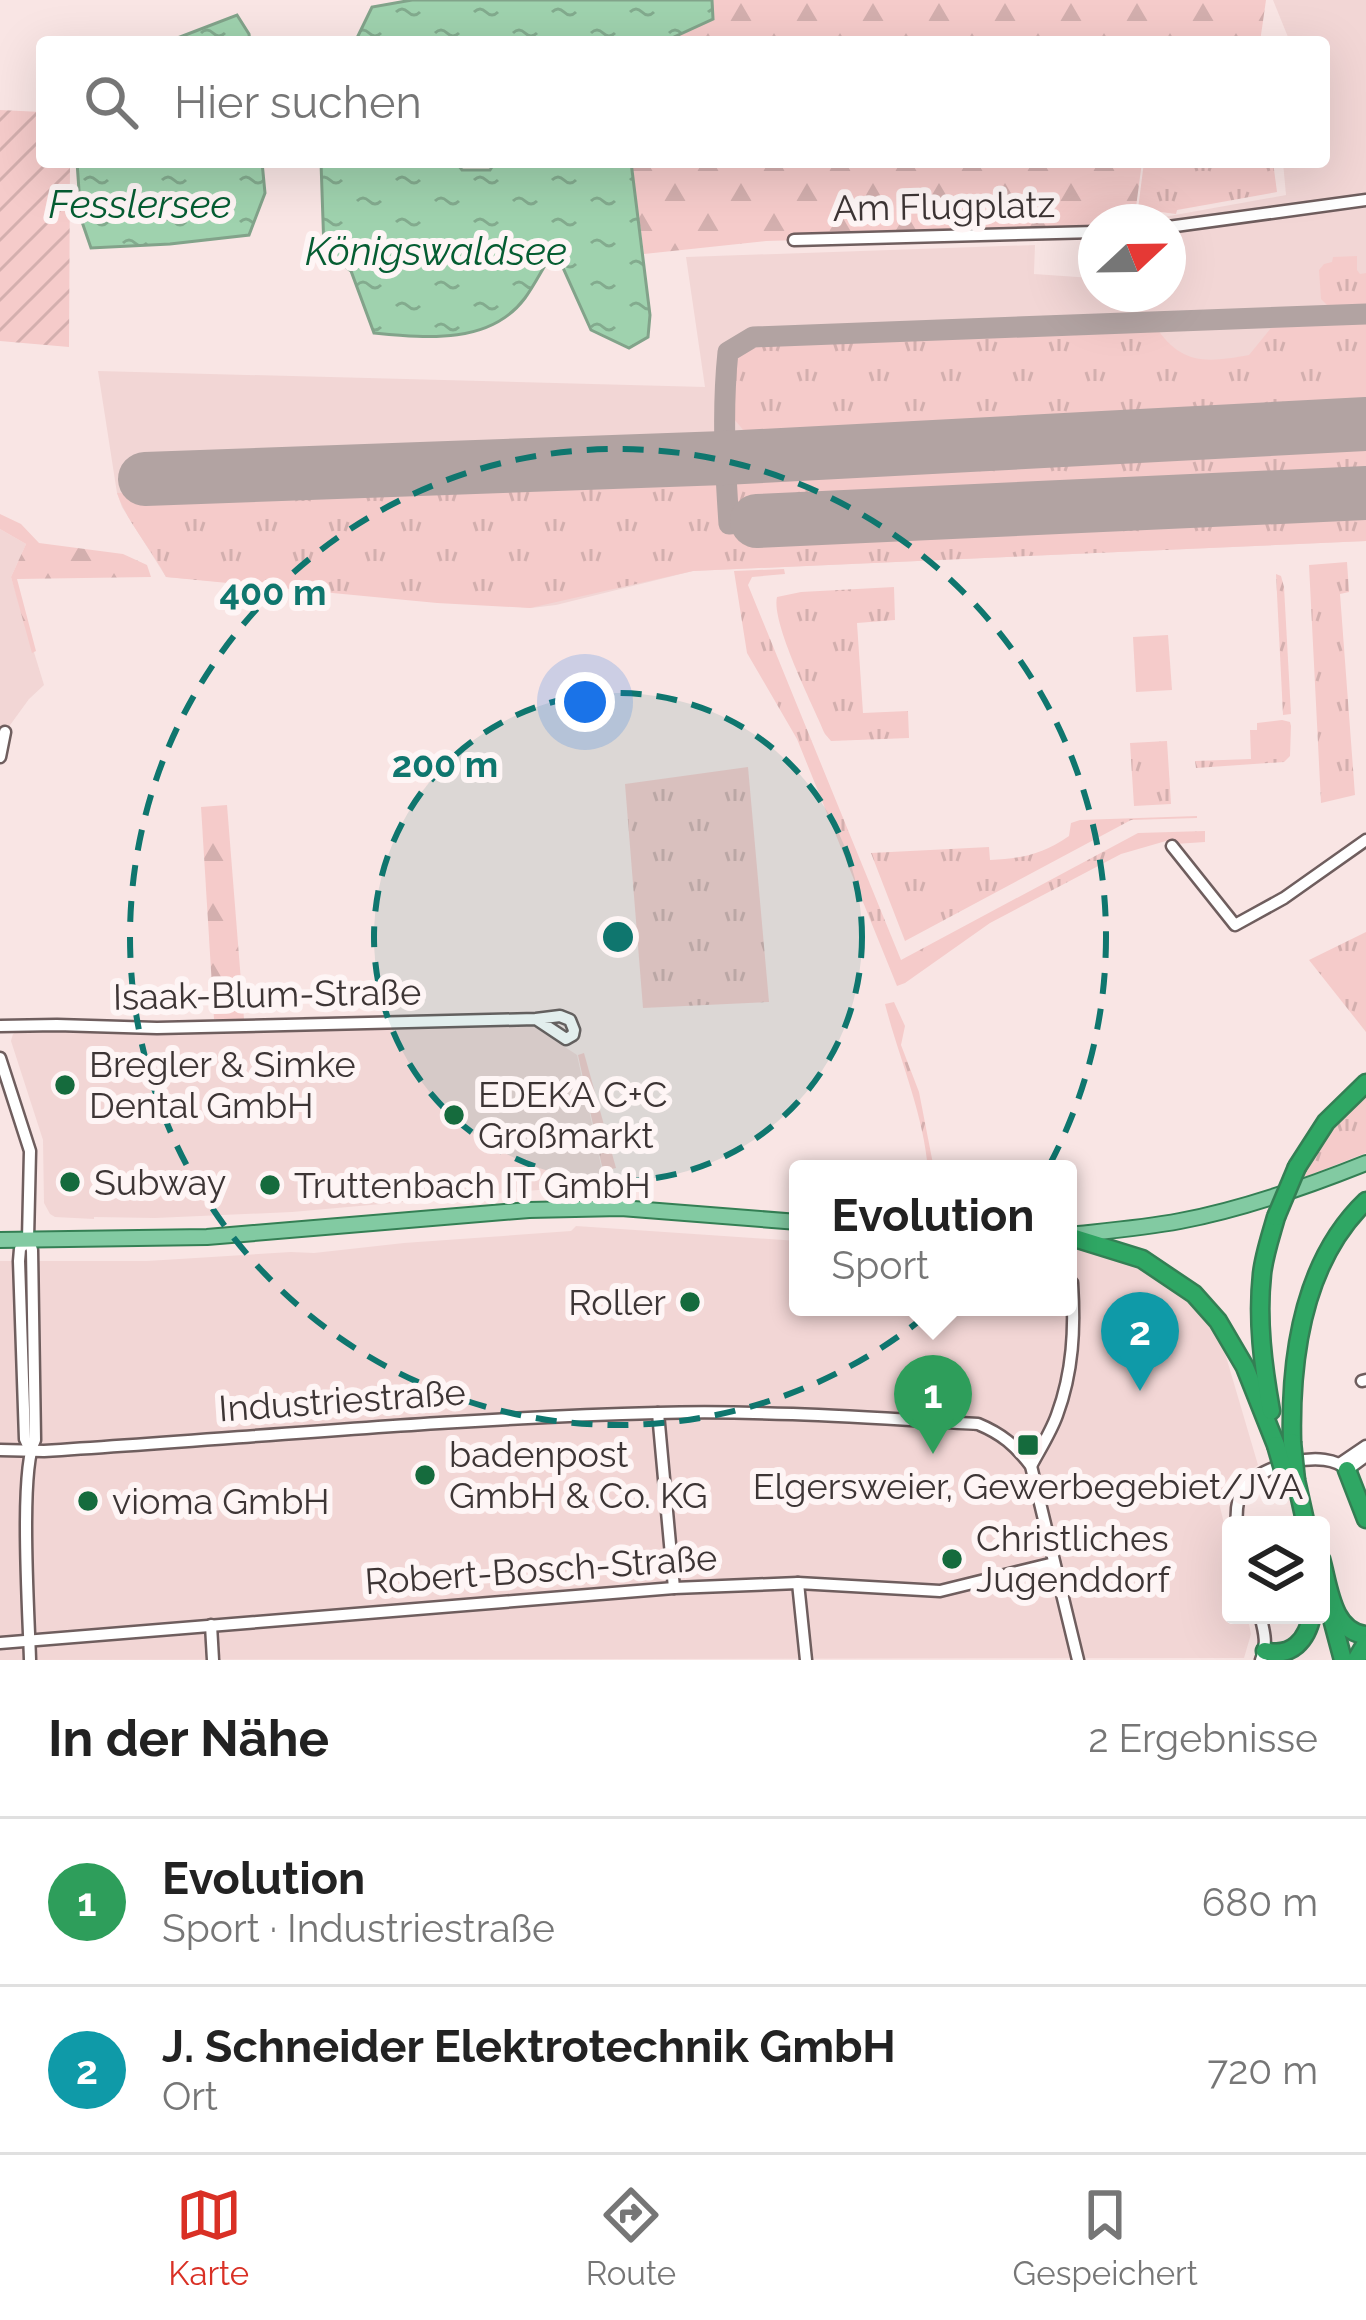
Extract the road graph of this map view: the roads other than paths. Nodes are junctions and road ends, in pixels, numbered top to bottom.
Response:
1 (1366, 200) edge
2 (1186, 225) edge
3 (1078, 232) edge
4 (794, 240) dead end
5 (4, 732) dead end
6 (0, 757) edge
7 (1366, 840) edge
8 (1172, 846) dead end
9 (536, 1019) dead end
10 (0, 1026) edge
11 (0, 1058) edge
12 (1366, 1083) edge
13 (1366, 1162) edge
14 (1366, 1201) edge
15 (789, 1221) edge
16 (1077, 1235) edge
17 (28, 1238) junction
18 (1077, 1239) edge
19 (0, 1240) edge
20 (1074, 1316) edge
21 (658, 1413) junction
22 (1284, 1443) junction
23 (1366, 1446) edge
24 (0, 1450) edge
25 (30, 1450) junction
26 (1366, 1456) edge
27 (1031, 1466) junction
28 (1344, 1467) junction
29 (1237, 1516) edge
30 (1300, 1516) edge
31 (1366, 1520) edge
32 (1054, 1563) junction
33 (798, 1583) junction
34 (674, 1588) junction
35 (1330, 1588) edge
36 (1330, 1614) edge
37 (1262, 1624) edge
38 (1309, 1624) edge
39 (1324, 1624) edge
40 (211, 1625) junction
41 (30, 1639) junction
42 (1366, 1640) edge
43 (0, 1642) edge
44 (1263, 1655) edge
45 (30, 1660) edge
46 (214, 1660) edge
47 (806, 1660) edge
48 (1078, 1660) edge
49 (1334, 1660) edge
50 (1343, 1660) edge
51 (1356, 1660) edge

1 - 2 street
3 - 4 street, Am Flugplatz
5 - 6 street
7 - 8 street
9 - 10 street, Isaak-Blum-Straße
11 - 17 street
12 - 22 highway, bridge
13 - 16 main road
14 - 22 highway
15 - 17 main road
17 - 19 main road
17 - 25 street
18 - 22 highway
20 - 27 street
21 - 25 street, Industriestraße
21 - 27 street, Industriestraße
21 - 34 street
22 - 30 highway, bridge
23 - 28 street
24 - 25 street, Industriestraße
25 - 41 street
26 - 28 street
27 - 32 street
28 - 29 street
28 - 31 highway
32 - 33 street, Robert-Bosch-Straße
32 - 48 street
33 - 34 street, Robert-Bosch-Straße
33 - 47 street
34 - 40 street, Robert-Bosch-Straße
35 - 42 highway
36 - 50 highway
37 - 44 street
38 - 44 highway
39 - 49 highway
40 - 41 street, Robert-Bosch-Straße
40 - 46 street
41 - 43 street, Robert-Bosch-Straße
41 - 45 street
42 - 51 highway

